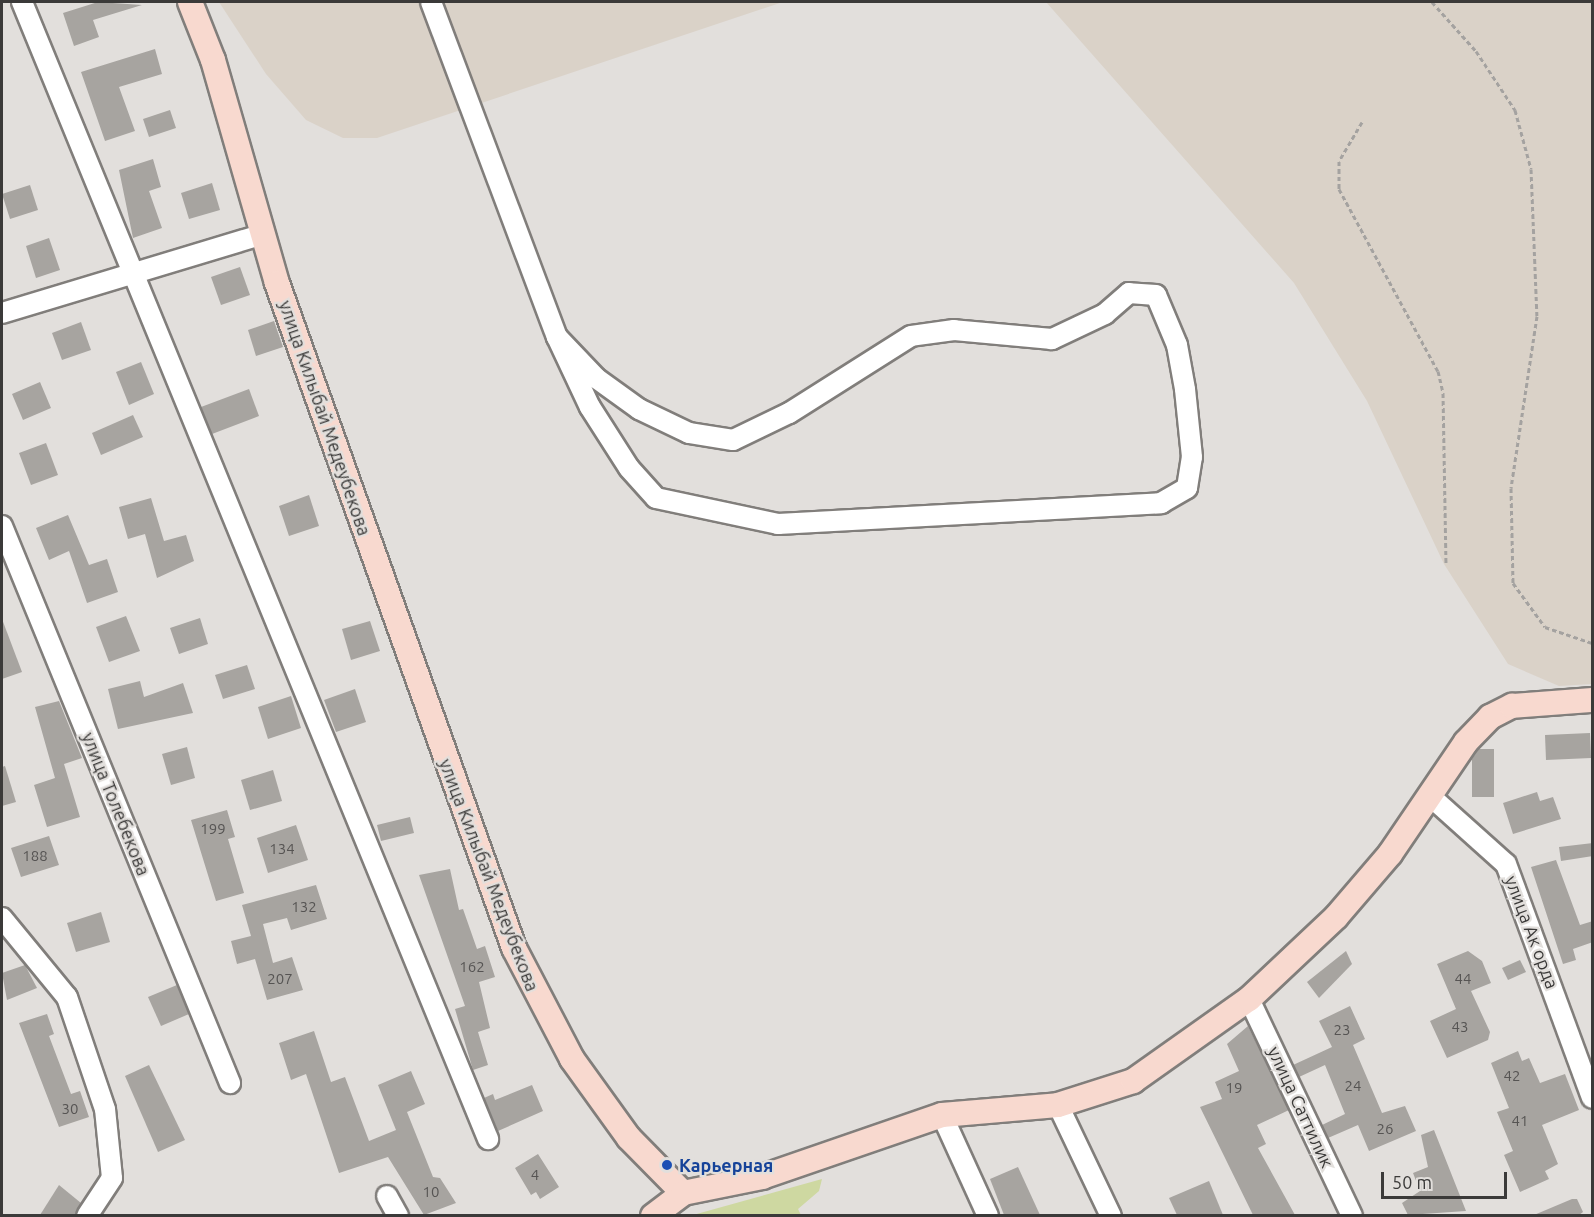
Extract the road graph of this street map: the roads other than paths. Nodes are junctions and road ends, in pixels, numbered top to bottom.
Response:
1 (22, 2) edge
2 (190, 2) edge
3 (431, 2) edge
4 (261, 235) junction
5 (130, 273) junction
6 (2, 313) edge
7 (557, 337) junction
8 (2, 526) edge
9 (1593, 700) edge
10 (1429, 795) junction
11 (2, 918) edge
12 (1249, 999) junction
13 (230, 1083) dead end
14 (1593, 1098) edge
15 (1058, 1105) junction
16 (942, 1115) junction
17 (488, 1139) dead end
18 (683, 1193) junction
19 (387, 1196) dead end
20 (87, 1215) edge
21 (398, 1215) edge
22 (653, 1215) edge
23 (988, 1215) edge
24 (1111, 1215) edge
25 (1352, 1215) edge

1 - 5 street
2 - 4 main road, улица Килыбай Медеубекова
3 - 7 street
4 - 5 street
4 - 18 main road, улица Килыбай Медеубекова
5 - 6 street
5 - 17 street
7 - 7 street
8 - 13 street, улица Толебекова
9 - 10 main road
10 - 12 main road
10 - 14 street, улица Ак орда
11 - 20 street
12 - 15 main road
12 - 25 street, улица Саттилик
15 - 16 main road
15 - 24 street
16 - 18 main road
16 - 23 street
18 - 22 main road
19 - 21 street

